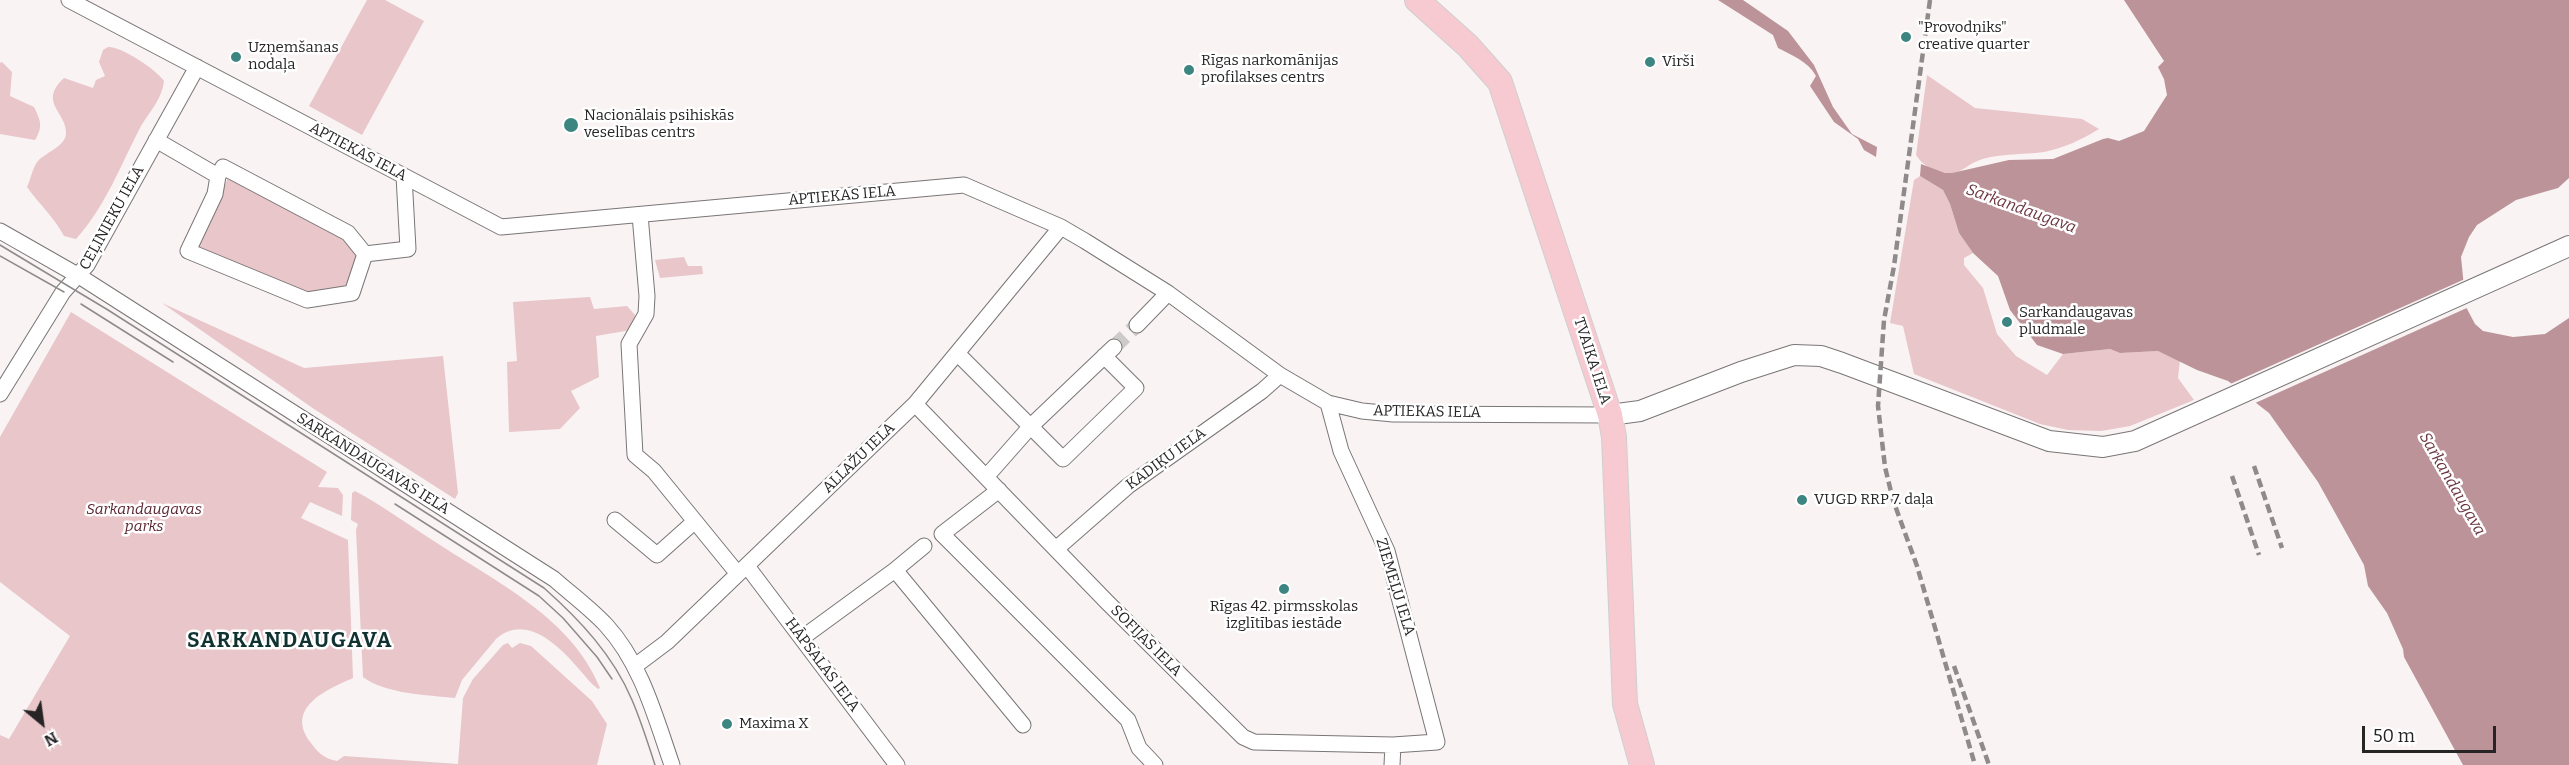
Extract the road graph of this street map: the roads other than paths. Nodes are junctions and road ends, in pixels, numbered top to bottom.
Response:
1 (69, 0) edge
2 (1417, 0) edge
3 (197, 67) junction
4 (156, 140) junction
5 (218, 176) junction
6 (404, 176) junction
7 (640, 215) junction
8 (1061, 227) junction
9 (0, 231) edge
10 (2569, 246) edge
11 (365, 254) junction
12 (79, 276) junction
13 (1168, 293) junction
14 (1137, 325) tunnel mouth
15 (957, 353) junction
16 (1280, 375) junction
17 (0, 394) edge
18 (1328, 403) junction
19 (915, 404) junction
20 (1610, 415) junction
21 (1031, 426) junction
22 (986, 477) junction
23 (999, 490) junction
24 (615, 520) dead end
25 (694, 522) junction
26 (924, 546) dead end
27 (1056, 549) junction
28 (742, 570) junction
29 (895, 570) junction
30 (802, 638) junction
31 (635, 666) junction
32 (1023, 725) dead end
33 (1437, 742) joint
34 (1393, 745) junction
35 (672, 765) edge
36 (897, 765) edge
37 (1155, 765) edge
38 (1392, 765) edge
39 (1642, 765) edge

1 - 3 street, APTIEKAS IELA
2 - 20 main road, TVAIKA IELA
3 - 4 street, CEĻINIEKU IELA
3 - 6 street, APTIEKAS IELA
4 - 5 street
4 - 12 street, CEĻINIEKU IELA
5 - 11 street
5 - 11 street
6 - 7 street, APTIEKAS IELA
6 - 11 street
7 - 8 street, APTIEKAS IELA
7 - 25 street, HĀPSALAS IELA
8 - 13 street, APTIEKAS IELA
8 - 15 street, ALLAŽU IELA
9 - 12 street, SARKANDAUGAVAS IELA
10 - 20 street
12 - 17 street, CEĻINIEKU IELA
12 - 31 street, SARKANDAUGAVAS IELA
13 - 14 street
13 - 16 street, APTIEKAS IELA
15 - 19 street, ALLAŽU IELA
15 - 21 street
16 - 18 street, APTIEKAS IELA
16 - 27 street, KADIĶU IELA
18 - 20 street, APTIEKAS IELA
18 - 33 street, ZIEMEĻU IELA
19 - 22 street, SOFIJAS IELA
19 - 28 street, ALLAŽU IELA
20 - 39 main road, TVAIKA IELA
21 - 21 street
21 - 22 street
22 - 23 street, SOFIJAS IELA
23 - 27 street, SOFIJAS IELA
23 - 37 street
24 - 25 street
25 - 28 street, HĀPSALAS IELA
26 - 29 street
27 - 34 street, SOFIJAS IELA
28 - 30 street, HĀPSALAS IELA
28 - 31 street, ALLAŽU IELA
29 - 30 street
29 - 32 street
30 - 36 street, HĀPSALAS IELA
31 - 35 street, SARKANDAUGAVAS IELA
33 - 34 street, SOFIJAS IELA
34 - 38 street

